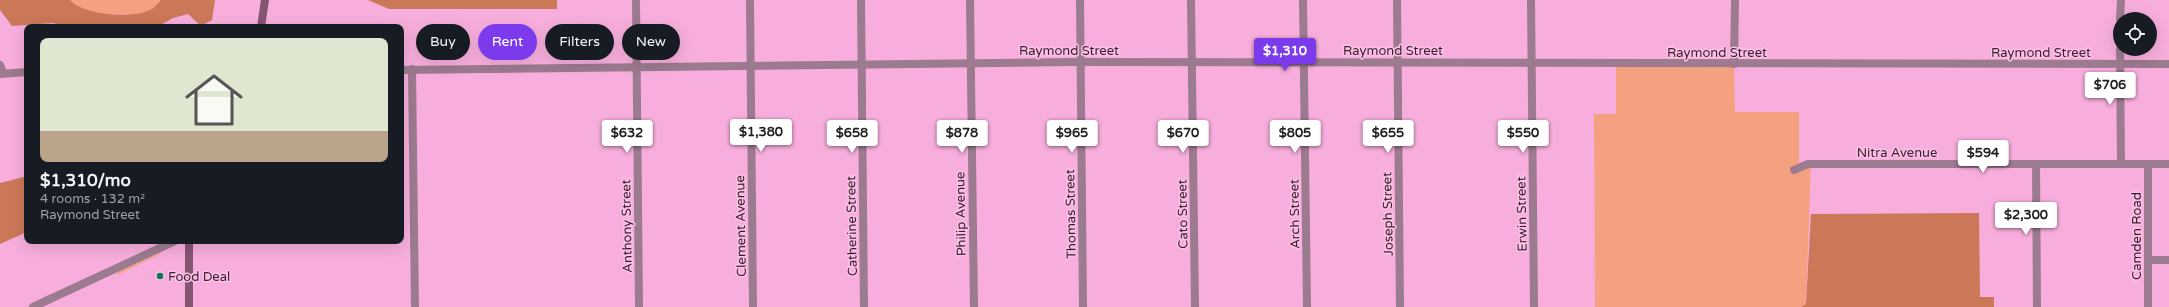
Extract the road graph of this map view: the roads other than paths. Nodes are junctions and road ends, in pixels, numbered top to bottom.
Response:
1 (265, 0) edge
2 (636, 0) edge
3 (750, 0) edge
4 (860, 0) edge
5 (970, 0) edge
6 (1080, 0) edge
7 (1192, 0) edge
8 (1303, 0) edge
9 (1396, 0) edge
10 (1531, 0) edge
11 (1735, 0) edge
12 (2120, 0) edge
13 (2120, 12) edge
14 (261, 24) edge
15 (2120, 56) edge
16 (1080, 62) junction
17 (1192, 62) junction
18 (1304, 62) junction
19 (1397, 62) junction
20 (970, 63) junction
21 (1532, 63) junction
22 (861, 64) junction
23 (1734, 64) junction
24 (2120, 64) junction
25 (2169, 64) edge
26 (750, 65) junction
27 (637, 66) junction
28 (404, 70) edge
29 (412, 70) junction
30 (1, 71) edge
31 (24, 72) edge
32 (2036, 164) junction
33 (2120, 164) junction
34 (2148, 164) junction
35 (2169, 164) edge
36 (1794, 170) dead end
37 (170, 244) edge
38 (189, 244) edge
39 (2148, 260) junction
40 (2169, 260) edge
41 (33, 307) edge
42 (189, 307) edge
43 (415, 307) edge
44 (639, 307) edge
45 (753, 307) edge
46 (864, 307) edge
47 (974, 307) edge
48 (1083, 307) edge
49 (1195, 307) edge
50 (1307, 307) edge
51 (1400, 307) edge
52 (1534, 307) edge
53 (2037, 307) edge
54 (2148, 307) edge

1 - 14 main road
2 - 27 street, Anthony Street
3 - 26 street, Clement Avenue
4 - 22 street, Catherine Street
5 - 20 street, Philip Avenue
6 - 16 street, Thomas Street
7 - 17 street, Cato Street
8 - 18 street, Arch Street
9 - 19 street, Joseph Street
10 - 21 street, Erwin Street
11 - 23 street
12 - 13 street
15 - 24 street
16 - 17 street, Raymond Street
16 - 20 street, Raymond Street
16 - 48 street, Thomas Street
17 - 18 street, Raymond Street
17 - 49 street, Cato Street
18 - 19 street, Raymond Street
18 - 50 street, Arch Street
19 - 21 street, Raymond Street
19 - 51 street, Joseph Street
20 - 22 street, Raymond Street
20 - 47 street, Philip Avenue
21 - 23 street, Raymond Street
21 - 52 street, Erwin Street
22 - 26 street, Raymond Street
22 - 46 street, Catherine Street
23 - 24 street, Raymond Street
24 - 25 street, Raymond Street
24 - 33 street
26 - 27 street, Raymond Street
26 - 45 street, Clement Avenue
27 - 29 street, Raymond Street
27 - 44 street, Anthony Street
28 - 29 street, Raymond Street
29 - 43 street
30 - 31 street
32 - 33 street, Nitra Avenue
32 - 36 street, Nitra Avenue
32 - 53 street
33 - 34 street, Nitra Avenue
34 - 35 street, Nitra Avenue
34 - 39 street, Camden Road
37 - 41 street
38 - 42 main road
39 - 40 street
39 - 54 street, Camden Road

